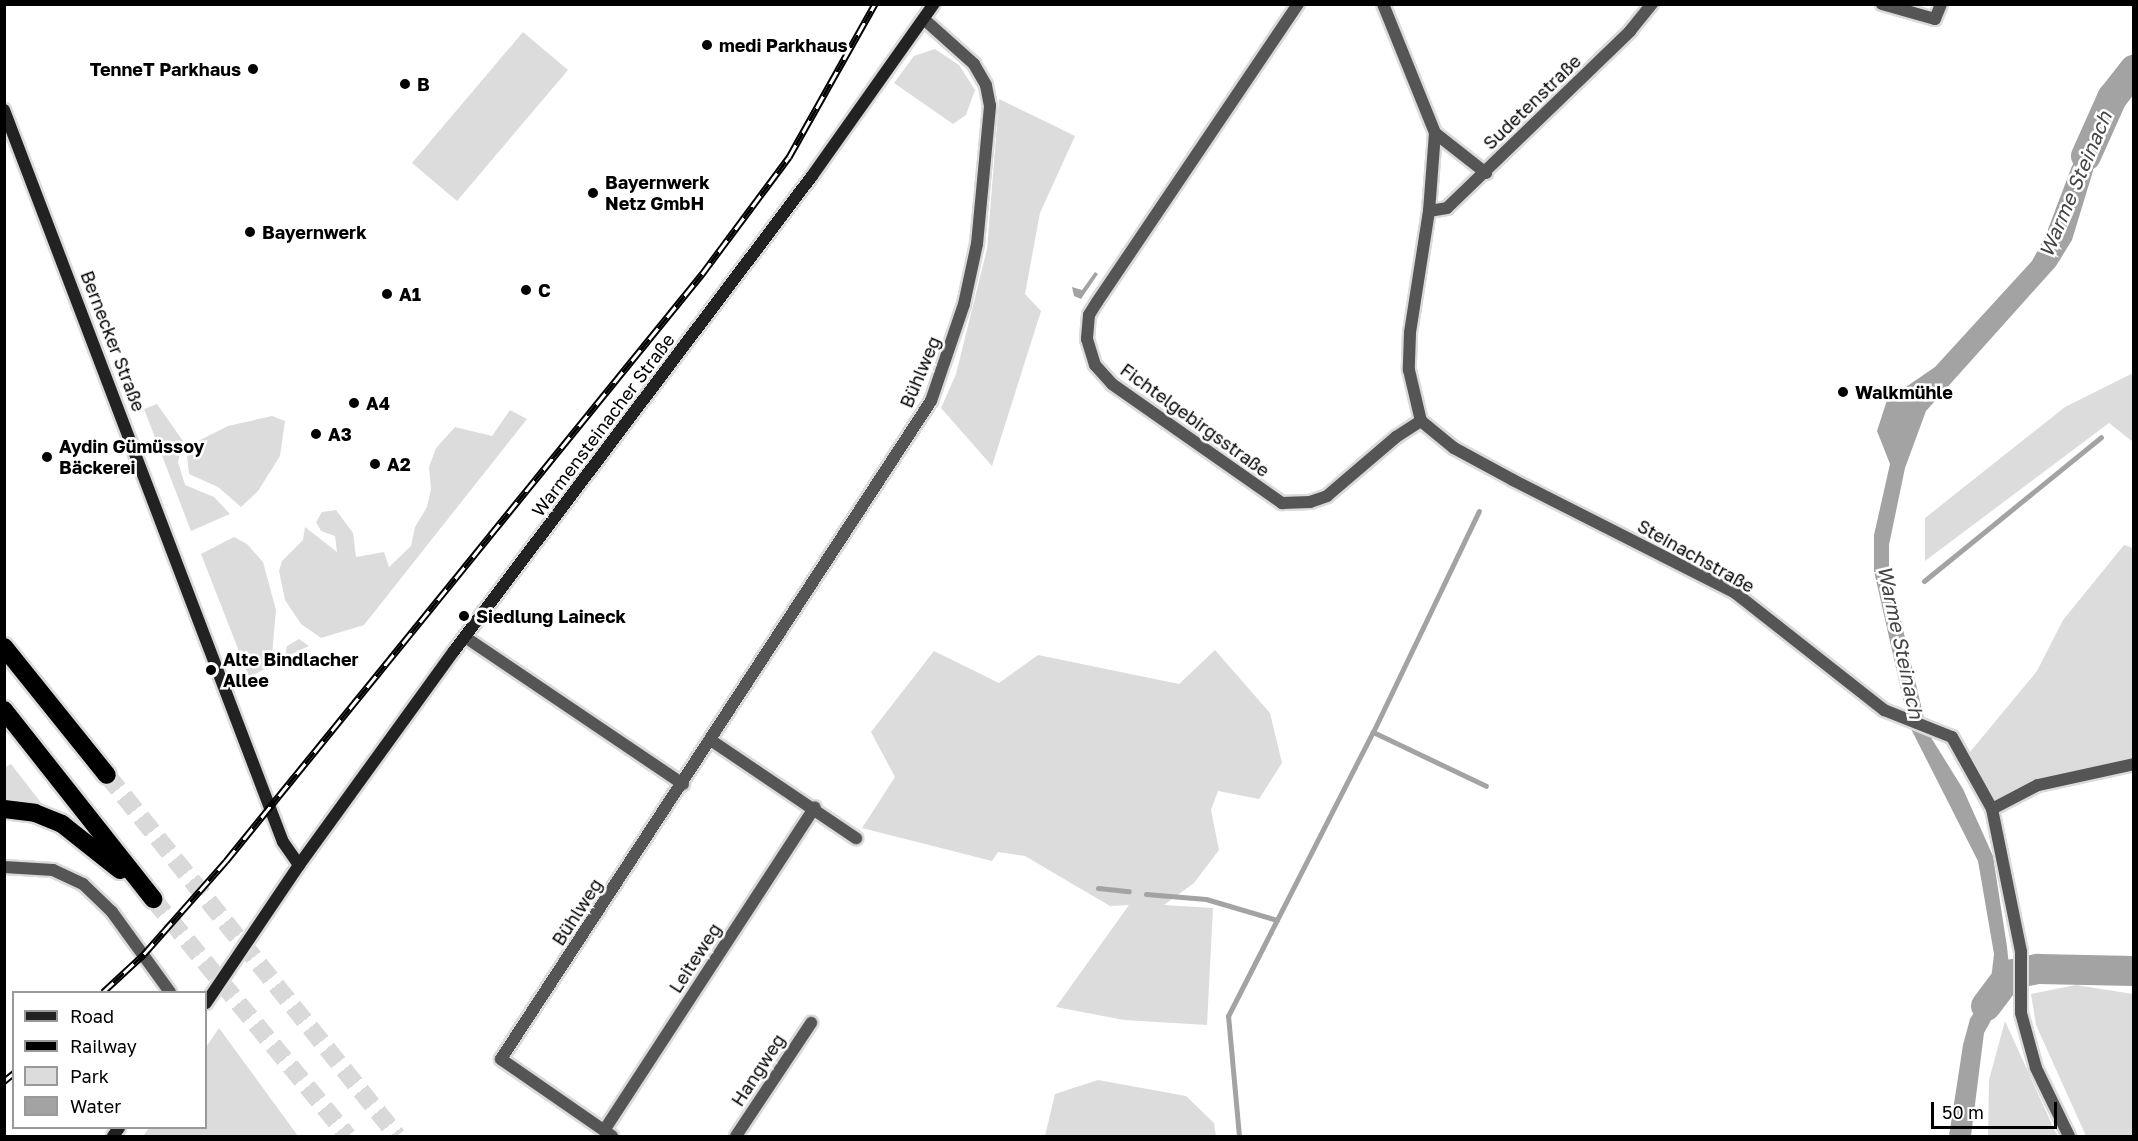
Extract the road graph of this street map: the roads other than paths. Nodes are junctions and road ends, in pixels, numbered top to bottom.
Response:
1 (934, 4) edge
2 (1298, 4) edge
3 (1383, 4) edge
4 (1652, 4) edge
5 (1882, 4) edge
6 (1941, 4) edge
7 (925, 20) junction
8 (4, 110) edge
9 (1435, 133) junction
10 (1486, 172) junction
11 (1430, 211) junction
12 (1421, 421) junction
13 (465, 636) junction
14 (4, 647) edge
15 (4, 710) edge
16 (712, 741) junction
17 (2133, 764) edge
18 (107, 775) tunnel mouth
19 (683, 784) junction
20 (815, 807) junction
21 (4, 809) edge
22 (1992, 809) junction
23 (856, 838) dead end
24 (299, 865) junction
25 (4, 867) edge
26 (169, 991) edge
27 (207, 1002) edge
28 (811, 1023) dead end
29 (609, 1133) edge
30 (736, 1137) edge
31 (2068, 1137) edge

1 - 7 street, Warmensteinacher Straße
2 - 12 street, Fichtelgebirgsstraße
3 - 9 street
4 - 10 street, Sudetenstraße
5 - 6 street
7 - 13 street, Warmensteinacher Straße
7 - 16 street, Bühlweg
8 - 24 street, Bernecker Straße
9 - 10 street
9 - 11 street
10 - 11 street, Sudetenstraße
11 - 12 street
12 - 22 street, Steinachstraße
13 - 19 street
13 - 24 street, Warmensteinacher Straße
14 - 18 highway
15 - 21 highway
16 - 19 street, Bühlweg
16 - 20 street
17 - 22 street
19 - 29 street, Bühlweg
20 - 23 street
20 - 29 street, Leiteweg
22 - 31 street, Steinachstraße
24 - 27 street
25 - 26 street
28 - 30 street, Hangweg

